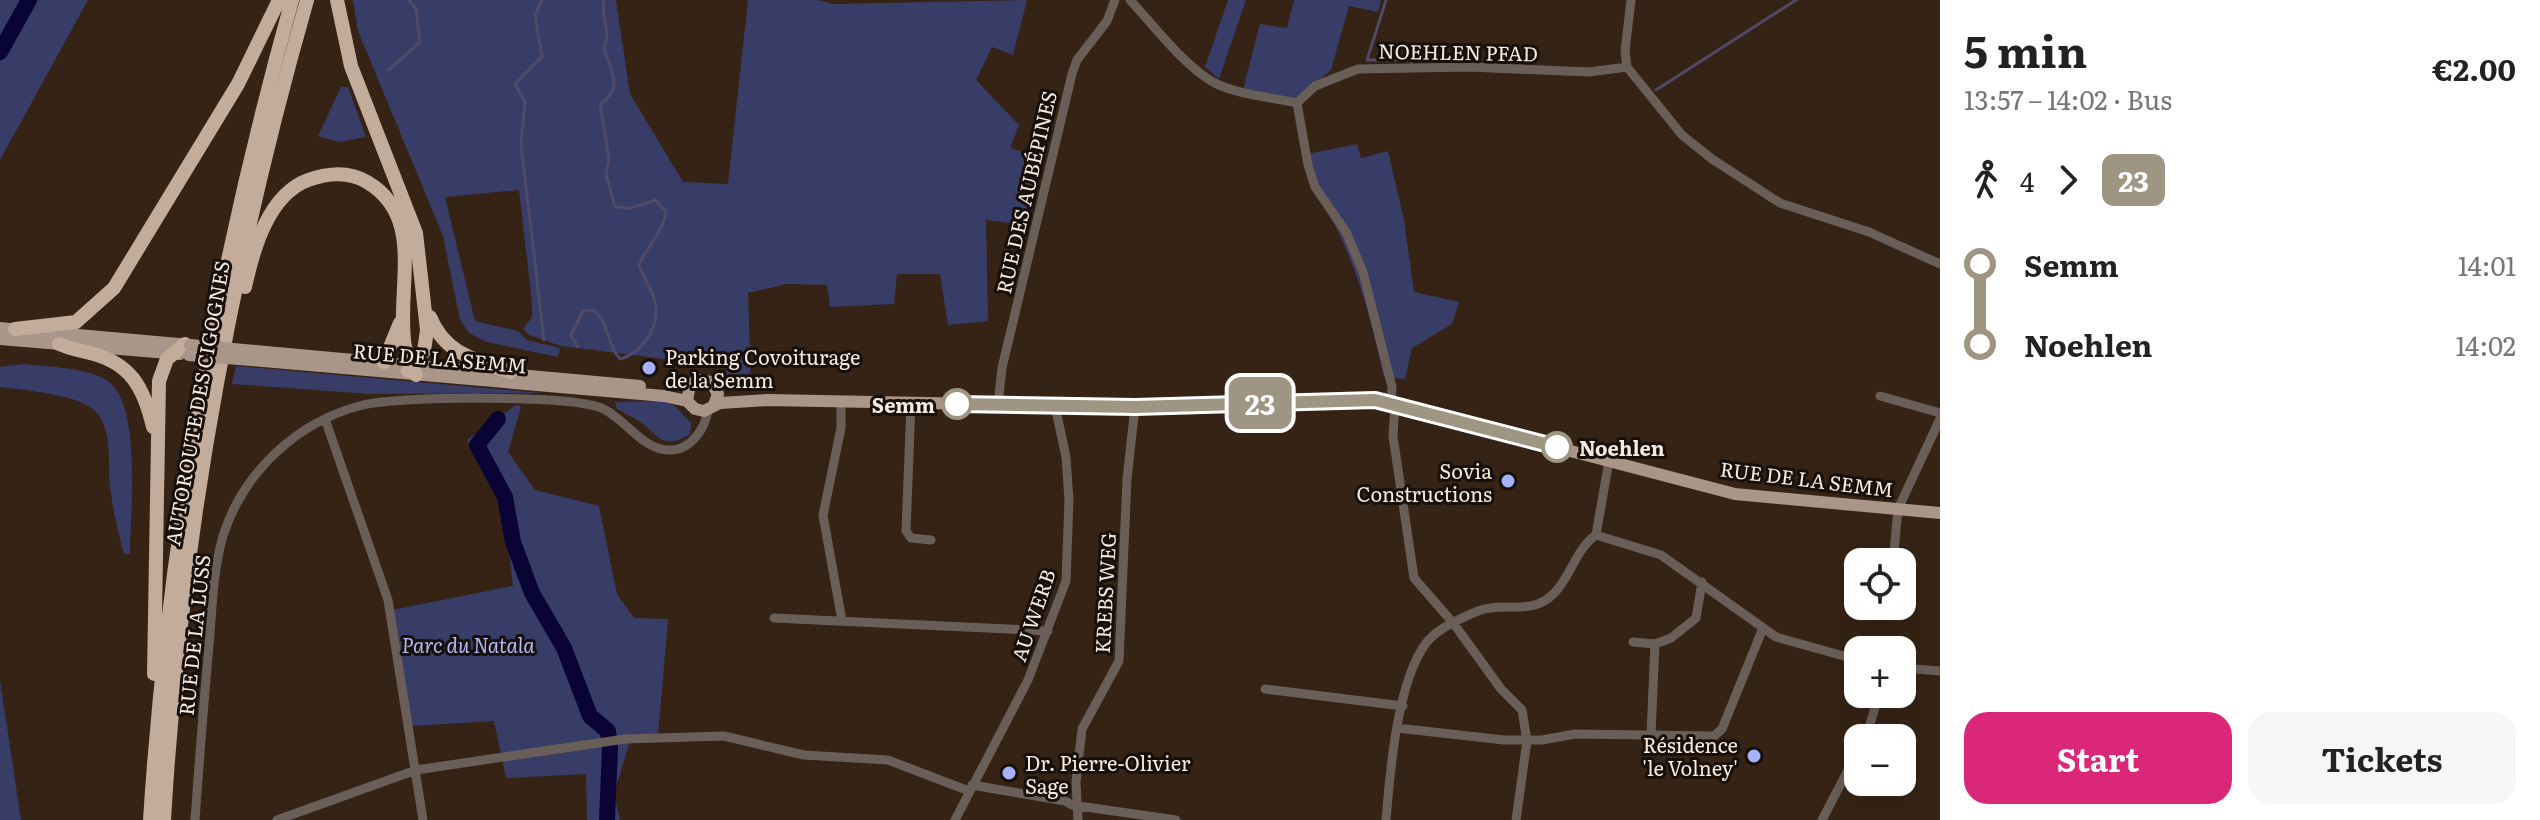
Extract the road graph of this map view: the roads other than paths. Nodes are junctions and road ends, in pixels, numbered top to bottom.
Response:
1 (279, 0) edge
2 (292, 0) edge
3 (307, 0) edge
4 (337, 0) edge
5 (1115, 0) edge
6 (1130, 0) edge
7 (1631, 0) edge
8 (1627, 67) junction
9 (1297, 103) junction
10 (1940, 264) edge
11 (403, 299) junction
12 (425, 305) junction
13 (8, 328) edge
14 (0, 339) edge
15 (59, 344) junction
16 (184, 349) junction
17 (223, 360) junction
18 (384, 362) junction
19 (412, 371) junction
20 (510, 372) junction
21 (717, 391) junction
22 (1880, 396) dead end
23 (689, 399) junction
24 (768, 400) junction
25 (841, 401) junction
26 (911, 403) junction
27 (998, 404) junction
28 (1393, 404) junction
29 (1055, 406) junction
30 (711, 407) junction
31 (1135, 407) junction
32 (1940, 413) edge
33 (325, 419) junction
34 (1940, 419) edge
35 (700, 429) junction
36 (155, 439) junction
37 (1609, 461) junction
38 (1898, 509) junction
39 (1940, 513) edge
40 (1596, 535) junction
41 (931, 540) dead end
42 (1894, 548) edge
43 (1702, 582) junction
44 (774, 618) dead end
45 (842, 621) junction
46 (1454, 624) junction
47 (1763, 628) junction
48 (1048, 631) junction
49 (1633, 642) dead end
50 (1655, 644) junction
51 (1844, 656) edge
52 (1916, 669) edge
53 (1940, 671) edge
54 (1265, 689) dead end
55 (1403, 706) junction
56 (158, 714) junction
57 (1397, 728) junction
58 (1651, 734) junction
59 (1527, 741) junction
60 (416, 770) junction
61 (1844, 778) edge
62 (970, 788) junction
63 (1078, 806) junction
64 (150, 820) edge
65 (164, 820) edge
66 (195, 820) edge
67 (277, 820) edge
68 (423, 820) edge
69 (955, 820) edge
70 (1078, 820) edge
71 (1176, 820) edge
72 (1386, 820) edge
73 (1516, 820) edge
74 (1822, 820) edge

1 - 13 highway
2 - 56 highway, AUTOROUTE DES CIGOGNES
3 - 17 highway, AUTOROUTE DES CIGOGNES
4 - 12 highway
5 - 27 street, RUE DES AUBÉPINES
6 - 9 street
7 - 8 street
8 - 9 street, NOEHLEN PFAD
8 - 10 street
9 - 28 street
11 - 17 highway
11 - 18 highway
11 - 19 highway
12 - 19 highway
12 - 20 highway
13 - 16 main road
14 - 15 main road
15 - 16 main road
15 - 36 highway
16 - 18 main road, RUE DE LA SEMM, bridge
16 - 19 main road, RUE DE LA SEMM, bridge
16 - 36 highway
17 - 65 highway, AUTOROUTE DES CIGOGNES
18 - 19 main road, RUE DE LA SEMM
19 - 20 main road, RUE DE LA SEMM
19 - 23 main road, RUE DE LA SEMM
20 - 23 main road, RUE DE LA SEMM
21 - 23 main road, RUE DE LA SEMM
21 - 24 main road, RUE DE LA SEMM
21 - 30 main road
22 - 32 street
23 - 30 main road, RUE DE LA SEMM
23 - 35 street
24 - 25 main road, RUE DE LA SEMM
24 - 30 main road, RUE DE LA SEMM
25 - 26 main road, RUE DE LA SEMM
25 - 45 street
26 - 27 main road, RUE DE LA SEMM
26 - 41 street
27 - 29 main road, RUE DE LA SEMM
28 - 31 main road, RUE DE LA SEMM
28 - 37 main road, RUE DE LA SEMM
28 - 46 street
29 - 31 main road, RUE DE LA SEMM
29 - 48 street, AU WERB
30 - 35 street
31 - 63 street, KREBS WEG
33 - 35 street, RUE DE LA LUSS
33 - 60 street
33 - 66 street, RUE DE LA LUSS
34 - 38 street
36 - 56 highway
37 - 38 main road, RUE DE LA SEMM
37 - 40 street
38 - 39 main road, RUE DE LA SEMM
38 - 42 street
40 - 43 street
40 - 46 street
43 - 47 street
43 - 50 street
44 - 45 street
45 - 48 street
46 - 55 street
46 - 59 street
47 - 51 street
47 - 58 street
48 - 62 street, AU WERB
49 - 50 street
50 - 58 street
52 - 53 street
54 - 55 street
55 - 57 street
56 - 64 highway, AUTOROUTE DES CIGOGNES
57 - 59 street
57 - 72 street
58 - 59 street
59 - 73 street
60 - 62 street
60 - 67 street
60 - 68 street
61 - 74 street
62 - 63 street
62 - 69 street, AU WERB
63 - 70 street, KREBS WEG
63 - 71 street

